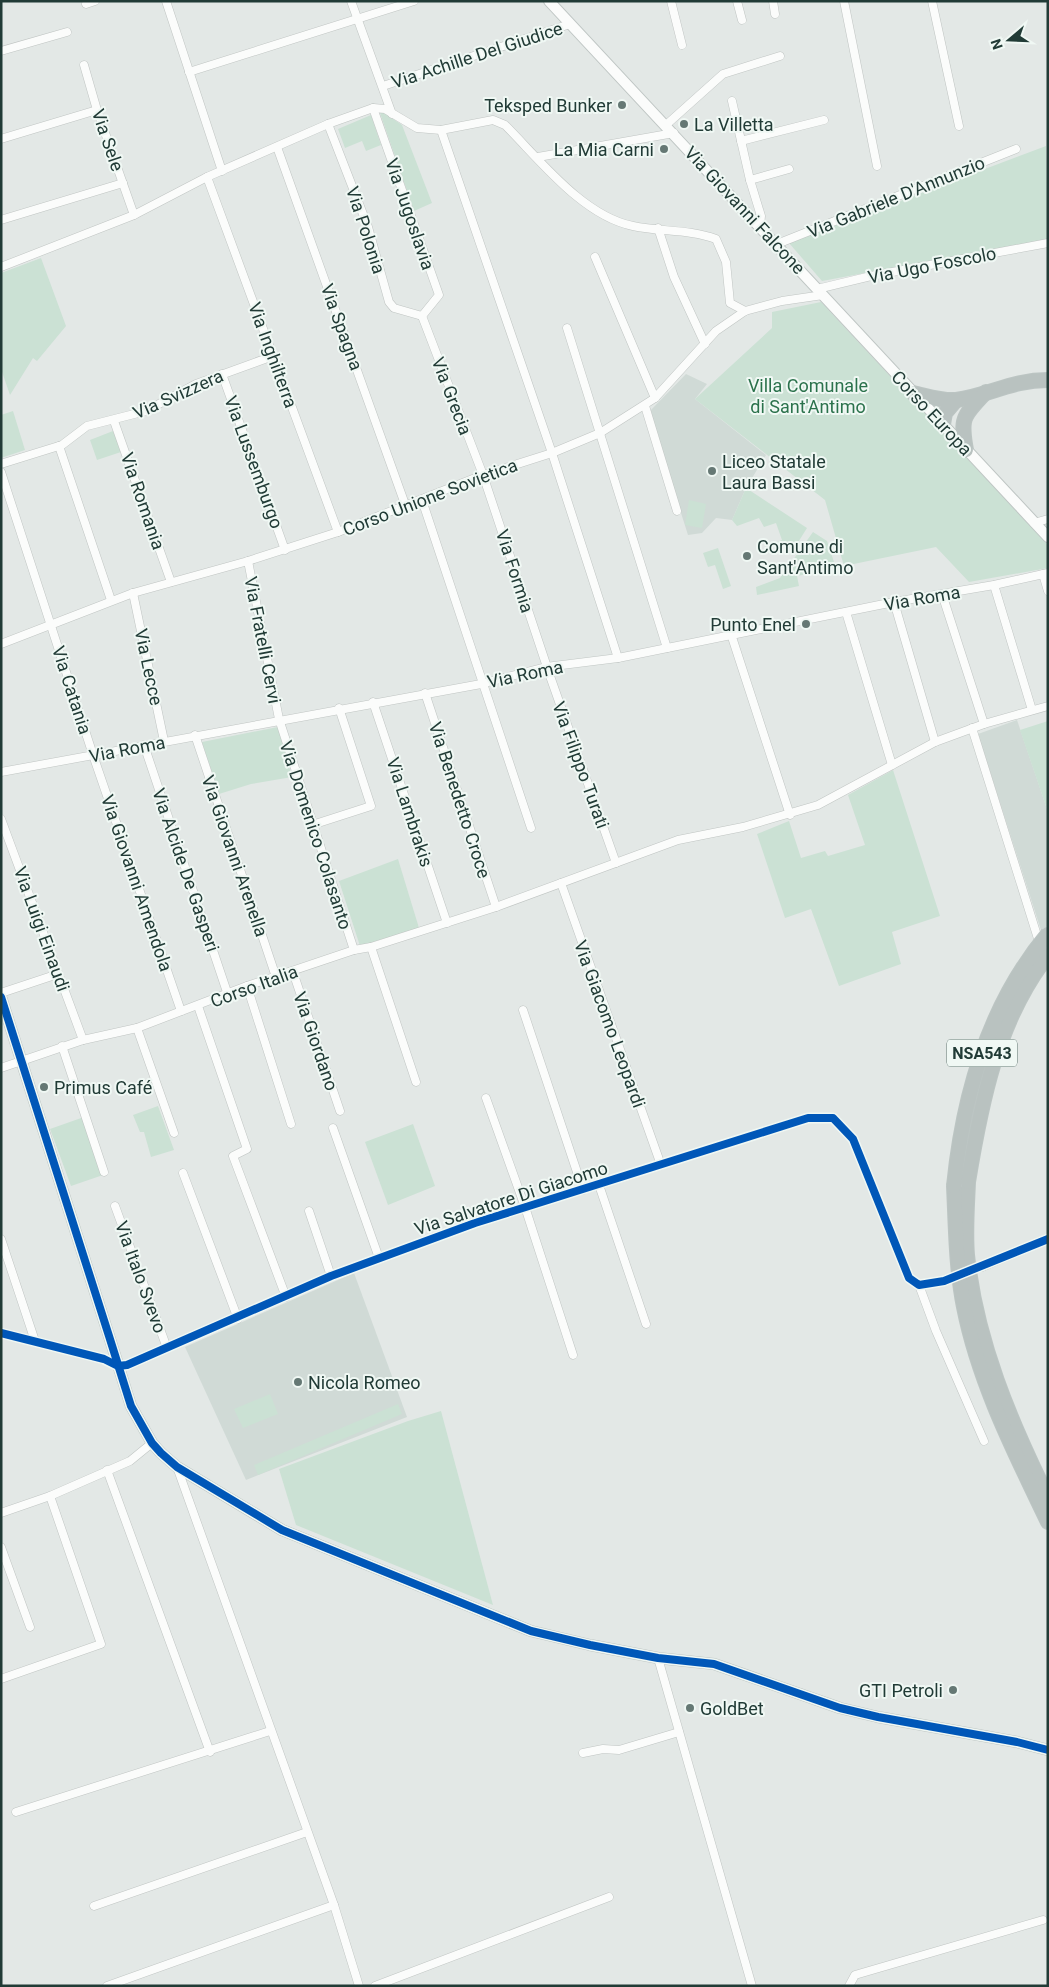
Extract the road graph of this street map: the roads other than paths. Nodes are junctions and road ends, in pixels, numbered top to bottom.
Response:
1 (95, 1) edge
2 (166, 1) edge
3 (351, 1) edge
4 (414, 1) edge
5 (671, 1) edge
6 (737, 1) edge
7 (773, 1) edge
8 (844, 1) edge
9 (932, 1) edge
10 (555, 3) edge
11 (86, 4) dead end
12 (775, 14) dead end
13 (358, 18) junction
14 (742, 20) dead end
15 (570, 24) junction
16 (67, 32) dead end
17 (682, 45) dead end
18 (1, 51) edge
19 (780, 56) dead end
20 (84, 65) dead end
21 (189, 72) junction
22 (383, 86) junction
23 (732, 101) dead end
24 (373, 108) junction
25 (97, 110) junction
26 (392, 115) junction
27 (824, 120) dead end
28 (328, 124) junction
29 (666, 125) junction
30 (959, 126) dead end
31 (440, 130) junction
32 (674, 133) junction
33 (1, 140) edge
34 (741, 141) junction
35 (277, 147) junction
36 (1016, 149) dead end
37 (538, 157) junction
38 (877, 166) dead end
39 (789, 169) dead end
40 (222, 171) junction
41 (207, 177) junction
42 (750, 180) junction
43 (122, 183) junction
44 (134, 215) junction
45 (1, 220) edge
46 (760, 225) junction
47 (658, 228) junction
48 (1048, 243) edge
49 (777, 244) junction
50 (595, 257) dead end
51 (1, 267) edge
52 (820, 292) junction
53 (745, 311) junction
54 (422, 316) junction
55 (567, 328) dead end
56 (705, 344) junction
57 (273, 356) junction
58 (222, 374) junction
59 (1048, 380) edge
60 (986, 392) junction
61 (913, 393) junction
62 (655, 398) junction
63 (956, 400) junction
64 (645, 406) junction
65 (965, 414) junction
66 (114, 420) junction
67 (942, 424) junction
68 (600, 433) junction
69 (59, 446) junction
70 (966, 450) junction
71 (552, 453) junction
72 (1, 464) edge
73 (1, 472) edge
74 (483, 476) junction
75 (422, 500) junction
76 (406, 507) junction
77 (677, 511) dead end
78 (1048, 519) edge
79 (1034, 523) junction
80 (338, 532) junction
81 (1048, 537) edge
82 (285, 550) junction
83 (248, 561) junction
84 (1045, 573) edge
85 (171, 582) junction
86 (994, 585) junction
87 (1048, 591) edge
88 (133, 592) junction
89 (942, 594) junction
90 (111, 600) junction
91 (894, 602) junction
92 (846, 612) junction
93 (51, 624) junction
94 (731, 634) junction
95 (1, 643) edge
96 (668, 648) junction
97 (618, 658) junction
98 (546, 667) junction
99 (481, 684) junction
100 (424, 693) junction
101 (373, 702) junction
102 (1048, 706) edge
103 (339, 708) junction
104 (1032, 710) junction
105 (279, 719) junction
106 (984, 724) junction
107 (972, 728) junction
108 (195, 736) junction
109 (164, 741) junction
110 (935, 742) junction
111 (144, 745) junction
112 (93, 755) junction
113 (892, 765) junction
114 (1, 772) edge
115 (790, 815) junction
116 (1, 819) edge
117 (312, 825) junction
118 (531, 828) dead end
119 (616, 863) junction
120 (561, 883) junction
121 (496, 907) junction
122 (447, 923) junction
123 (1048, 934) edge
124 (371, 947) junction
125 (354, 950) junction
126 (1048, 955) edge
127 (1048, 968) edge
128 (293, 972) junction
129 (58, 974) junction
130 (276, 977) junction
131 (247, 986) junction
132 (1, 995) edge
133 (228, 995) junction
134 (198, 1006) junction
135 (522, 1010) dead end
136 (181, 1011) junction
137 (136, 1028) junction
138 (82, 1040) junction
139 (62, 1046) junction
140 (23, 1059) junction
141 (1, 1068) edge
142 (416, 1082) dead end
143 (486, 1098) dead end
144 (340, 1111) dead end
145 (291, 1124) dead end
146 (333, 1128) dead end
147 (174, 1133) dead end
148 (661, 1165) junction
149 (104, 1172) dead end
150 (183, 1174) dead end
151 (961, 1184) junction
152 (599, 1185) junction
153 (583, 1190) junction
154 (115, 1206) dead end
155 (526, 1208) junction
156 (309, 1211) dead end
157 (1, 1239) edge
158 (1048, 1239) edge
159 (379, 1258) junction
160 (982, 1267) tunnel mouth
161 (331, 1276) junction
162 (944, 1281) tunnel mouth
163 (919, 1285) junction
164 (286, 1297) junction
165 (238, 1319) junction
166 (646, 1324) dead end
167 (1, 1333) edge
168 (35, 1341) junction
169 (167, 1348) junction
170 (573, 1355) dead end
171 (118, 1366) junction
172 (984, 1441) dead end
173 (152, 1443) junction
174 (177, 1467) junction
175 (107, 1470) junction
176 (50, 1496) junction
177 (1048, 1498) edge
178 (1, 1513) edge
179 (1048, 1522) edge
180 (1, 1547) edge
181 (30, 1627) dead end
182 (658, 1658) junction
183 (1, 1678) edge
184 (270, 1730) junction
185 (679, 1732) junction
186 (1048, 1750) edge
187 (210, 1752) junction
188 (583, 1753) dead end
189 (16, 1812) dead end
190 (307, 1832) junction
191 (609, 1897) dead end
192 (334, 1905) junction
193 (94, 1906) dead end
194 (1043, 1920) dead end
195 (107, 1986) edge
196 (359, 1986) edge
197 (375, 1986) edge
198 (752, 1986) edge
199 (849, 1986) edge

1 - 11 street
2 - 21 street
3 - 13 street
4 - 13 street
5 - 17 street
6 - 14 street
7 - 12 street
8 - 38 street
9 - 30 street
10 - 15 street, Via Giovanni Falcone
13 - 21 street
13 - 22 street
15 - 22 street, Via Achille Del Giudice
15 - 29 street, Via Giovanni Falcone
16 - 18 street
19 - 29 street
20 - 25 street, Via Sele
21 - 40 street
22 - 26 street
23 - 34 street
24 - 26 street
24 - 28 street
24 - 54 street, Via Jugoslavia
25 - 33 street
25 - 43 street, Via Sele
26 - 31 street
27 - 34 street
28 - 35 street
28 - 54 street, Via Polonia
29 - 32 street, Via Giovanni Falcone
31 - 37 street
31 - 71 street
32 - 37 street
32 - 46 street, Via Giovanni Falcone
34 - 42 street
35 - 40 street
35 - 76 street, Via Spagna
36 - 49 street, Via Gabriele D'Annunzio
37 - 47 street
39 - 42 street
40 - 41 street
41 - 44 street
41 - 57 street, Via Inghilterra
42 - 46 street
43 - 44 street, Via Sele
43 - 45 street
44 - 51 street
46 - 49 street, Via Giovanni Falcone
47 - 53 street
47 - 56 street
48 - 52 street, Via Ugo Foscolo
49 - 52 street, Via Giovanni Falcone
50 - 62 street
52 - 53 street, Corso Unione Sovietica
52 - 61 street, Corso Europa
53 - 56 street, Corso Unione Sovietica
54 - 74 street, Via Grecia
55 - 68 street
56 - 62 street, Corso Unione Sovietica
57 - 58 street, Via Svizzera
57 - 80 street, Via Inghilterra
58 - 66 street, Via Svizzera
58 - 82 street, Via Lussemburgo
59 - 60 highway
60 - 63 highway
60 - 65 highway
61 - 63 highway
61 - 67 street, Corso Europa
62 - 64 street, Corso Unione Sovietica
63 - 67 highway
64 - 68 street, Corso Unione Sovietica
64 - 77 street
65 - 67 highway
65 - 70 highway
66 - 69 street, Via Svizzera
66 - 85 street, Via Romania
67 - 70 street, Corso Europa
68 - 71 street, Corso Unione Sovietica
68 - 96 street
69 - 72 street, Via Svizzera
69 - 90 street
70 - 79 street, Corso Europa
71 - 74 street, Corso Unione Sovietica
71 - 97 street
73 - 93 street, Via Catania
74 - 75 street, Corso Unione Sovietica
74 - 98 street, Via Formia
75 - 76 street, Corso Unione Sovietica
75 - 99 street
76 - 80 street, Corso Unione Sovietica
78 - 79 street
79 - 81 street, Corso Europa
80 - 82 street, Corso Unione Sovietica
82 - 83 street, Corso Unione Sovietica
83 - 85 street, Corso Unione Sovietica
83 - 105 street, Via Fratelli Cervi
84 - 86 street, Via Roma
84 - 87 street
85 - 88 street, Corso Unione Sovietica
86 - 89 street, Via Roma
86 - 104 street
88 - 90 street, Corso Unione Sovietica
88 - 109 street, Via Lecce
89 - 91 street, Via Roma
89 - 106 street
90 - 93 street, Corso Unione Sovietica
91 - 92 street, Via Roma
91 - 110 street
92 - 94 street, Via Roma
92 - 113 street
93 - 95 street, Corso Unione Sovietica
93 - 112 street, Via Catania
94 - 96 street, Via Roma
94 - 115 street
96 - 97 street, Via Roma
97 - 98 street, Via Roma
98 - 99 street, Via Roma
98 - 119 street, Via Filippo Turati
99 - 100 street, Via Roma
99 - 118 street
100 - 101 street, Via Roma
100 - 121 street, Via Benedetto Croce
101 - 103 street, Via Roma
101 - 122 street, Via Lambrakis
102 - 104 street, Corso Italia
103 - 105 street, Via Roma
103 - 117 street
104 - 106 street, Corso Italia
105 - 108 street, Via Roma
105 - 117 street, Via Domenico Colasanto
106 - 107 street, Corso Italia
107 - 110 street, Corso Italia
107 - 127 street
108 - 109 street, Via Roma
108 - 130 street, Via Giovanni Arenella
109 - 111 street, Via Roma
110 - 113 street, Corso Italia
111 - 112 street, Via Roma
111 - 133 street, Via Alcide De Gasperi
112 - 114 street, Via Roma
112 - 136 street, Via Giovanni Amendola
113 - 115 street, Corso Italia
115 - 119 street, Corso Italia
116 - 129 street, Via Luigi Einaudi
117 - 125 street, Via Domenico Colasanto
119 - 120 street, Corso Italia
120 - 121 street, Corso Italia
120 - 148 street, Via Giacomo Leopardi
121 - 122 street, Corso Italia
122 - 124 street, Corso Italia
123 - 151 highway, NSA543, bridge
124 - 125 street, Corso Italia
124 - 142 street
125 - 128 street, Corso Italia
126 - 151 highway, NSA543, bridge
128 - 130 street, Corso Italia
128 - 144 street, Via Giordano
129 - 132 street
129 - 138 street, Via Luigi Einaudi
130 - 131 street, Corso Italia
131 - 133 street, Corso Italia
131 - 145 street
132 - 140 street
133 - 134 street, Corso Italia
134 - 136 street, Corso Italia
134 - 164 street
135 - 153 street
136 - 137 street, Corso Italia
137 - 138 street, Corso Italia
137 - 147 street
138 - 139 street, Corso Italia
139 - 140 street, Corso Italia
139 - 149 street
140 - 141 street, Corso Italia
140 - 171 street
143 - 155 street
146 - 159 street
148 - 152 street, Via Salvatore Di Giacomo
148 - 163 street, Via Salvatore Di Giacomo
150 - 165 street
151 - 177 highway
151 - 179 highway
152 - 153 street, Via Salvatore Di Giacomo
152 - 166 street
153 - 155 street, Via Salvatore Di Giacomo
154 - 169 street, Via Italo Svevo
155 - 159 street, Via Salvatore Di Giacomo
155 - 170 street
156 - 161 street
157 - 168 street
158 - 160 street
159 - 161 street, Via Salvatore Di Giacomo
161 - 164 street, Via Salvatore Di Giacomo
162 - 163 street
163 - 172 street, Via Salvatore Di Giacomo
164 - 165 street, Via Salvatore Di Giacomo
165 - 169 street, Via Salvatore Di Giacomo
167 - 168 street
168 - 171 street
169 - 171 street, Via Salvatore Di Giacomo
171 - 173 street
173 - 174 street
173 - 175 street
174 - 182 street
174 - 184 street
175 - 176 street
175 - 187 street
176 - 178 street
176 - 183 street
180 - 181 street
182 - 185 street
182 - 186 street
184 - 187 street
184 - 190 street
185 - 188 street
185 - 198 street
187 - 189 street
190 - 192 street
190 - 193 street
191 - 197 street
192 - 195 street
192 - 196 street
194 - 199 street

